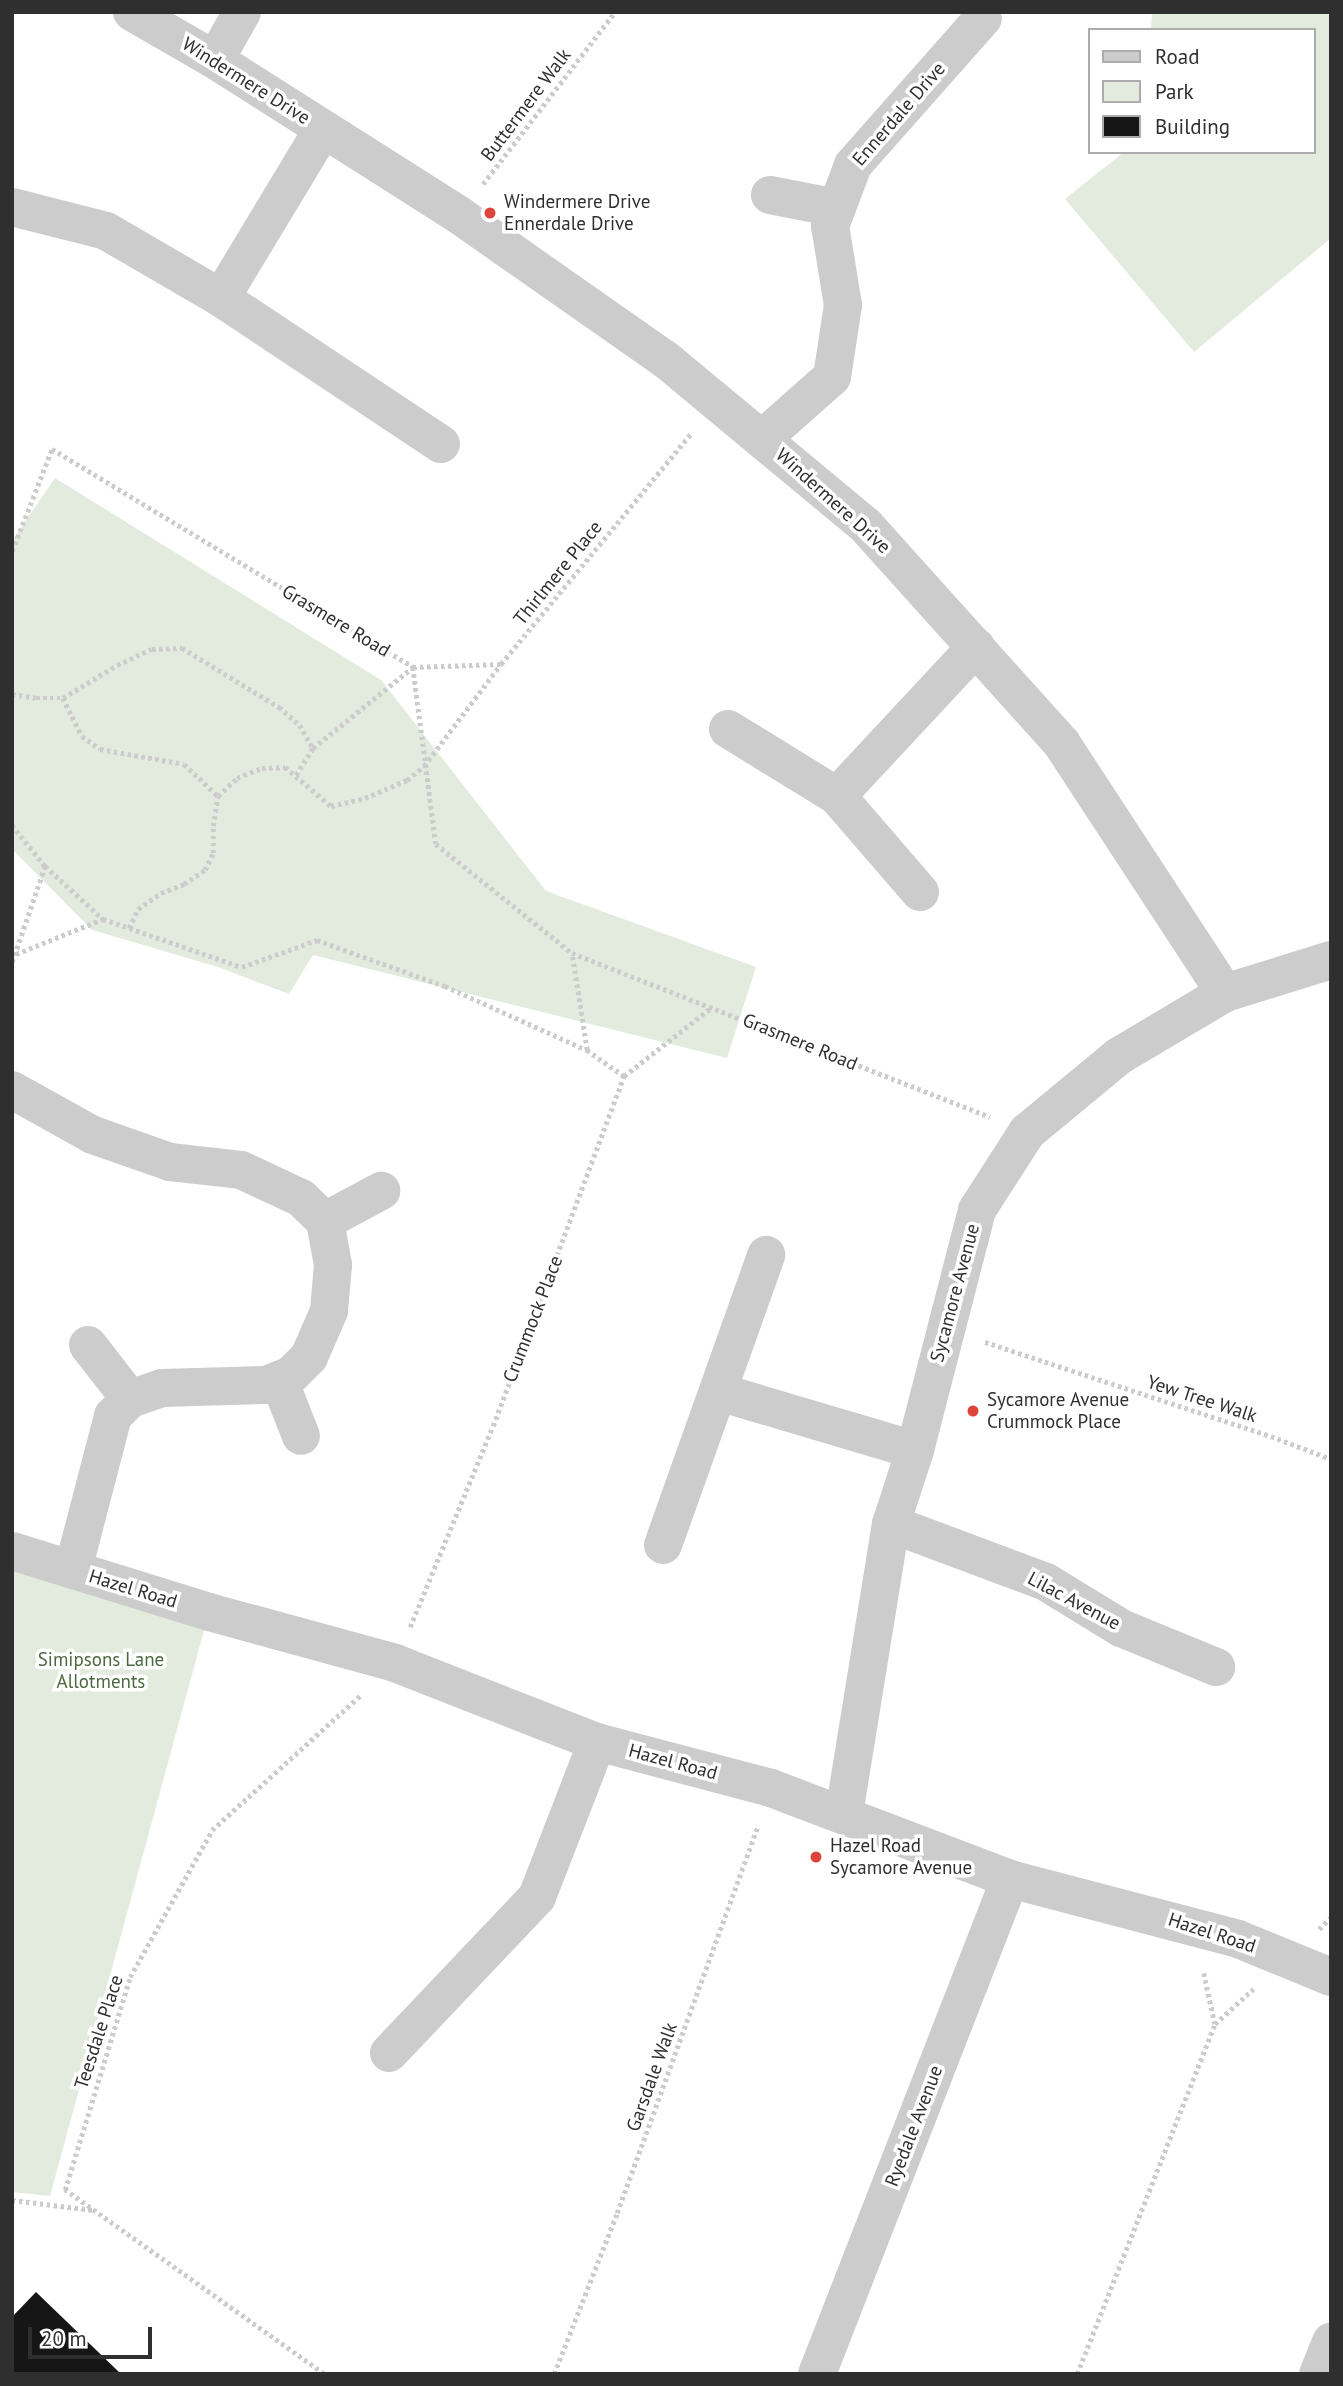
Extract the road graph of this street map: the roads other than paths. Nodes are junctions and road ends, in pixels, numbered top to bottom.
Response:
1 (132, 12) edge
2 (242, 12) edge
3 (983, 18) dead end
4 (215, 60) junction
5 (323, 129) junction
6 (771, 195) dead end
7 (12, 207) edge
8 (837, 208) junction
9 (221, 298) junction
10 (762, 438) junction
11 (441, 444) dead end
12 (976, 647) junction
13 (728, 729) dead end
14 (836, 796) junction
15 (920, 892) dead end
16 (1331, 960) edge
17 (1226, 993) junction
18 (12, 1090) edge
19 (381, 1191) dead end
20 (325, 1221) junction
21 (766, 1255) dead end
22 (88, 1345) dead end
23 (279, 1380) junction
24 (719, 1392) junction
25 (130, 1399) junction
26 (301, 1436) dead end
27 (915, 1450) junction
28 (891, 1524) junction
29 (663, 1545) dead end
30 (12, 1551) edge
31 (73, 1570) junction
32 (1216, 1667) dead end
33 (597, 1742) junction
34 (844, 1814) junction
35 (1010, 1879) junction
36 (1331, 1978) edge
37 (389, 2053) dead end
38 (1331, 2341) edge
39 (817, 2374) edge
40 (1318, 2374) edge

1 - 4 street, Windermere Drive
2 - 4 street
3 - 8 street, Ennerdale Drive
4 - 5 street, Windermere Drive
5 - 9 street, Windermere Drive
5 - 10 street, Windermere Drive
6 - 8 street
7 - 9 street
8 - 10 street, Ennerdale Drive
9 - 11 street
10 - 12 street, Windermere Drive
12 - 14 street
12 - 17 street, Windermere Drive
13 - 14 street
14 - 15 street
16 - 17 street, Sycamore Avenue
17 - 27 street, Sycamore Avenue
18 - 20 street
19 - 20 street
20 - 23 street
21 - 24 street
22 - 25 street
23 - 25 street
23 - 26 street
24 - 27 street
24 - 29 street
25 - 31 street
27 - 28 street, Sycamore Avenue
28 - 32 street, Lilac Avenue
28 - 34 street, Sycamore Avenue
30 - 31 street, Hazel Road
31 - 33 street, Hazel Road
33 - 34 street, Hazel Road
33 - 37 street
34 - 35 street, Hazel Road
35 - 36 street, Hazel Road
35 - 39 street, Ryedale Avenue
38 - 40 street

